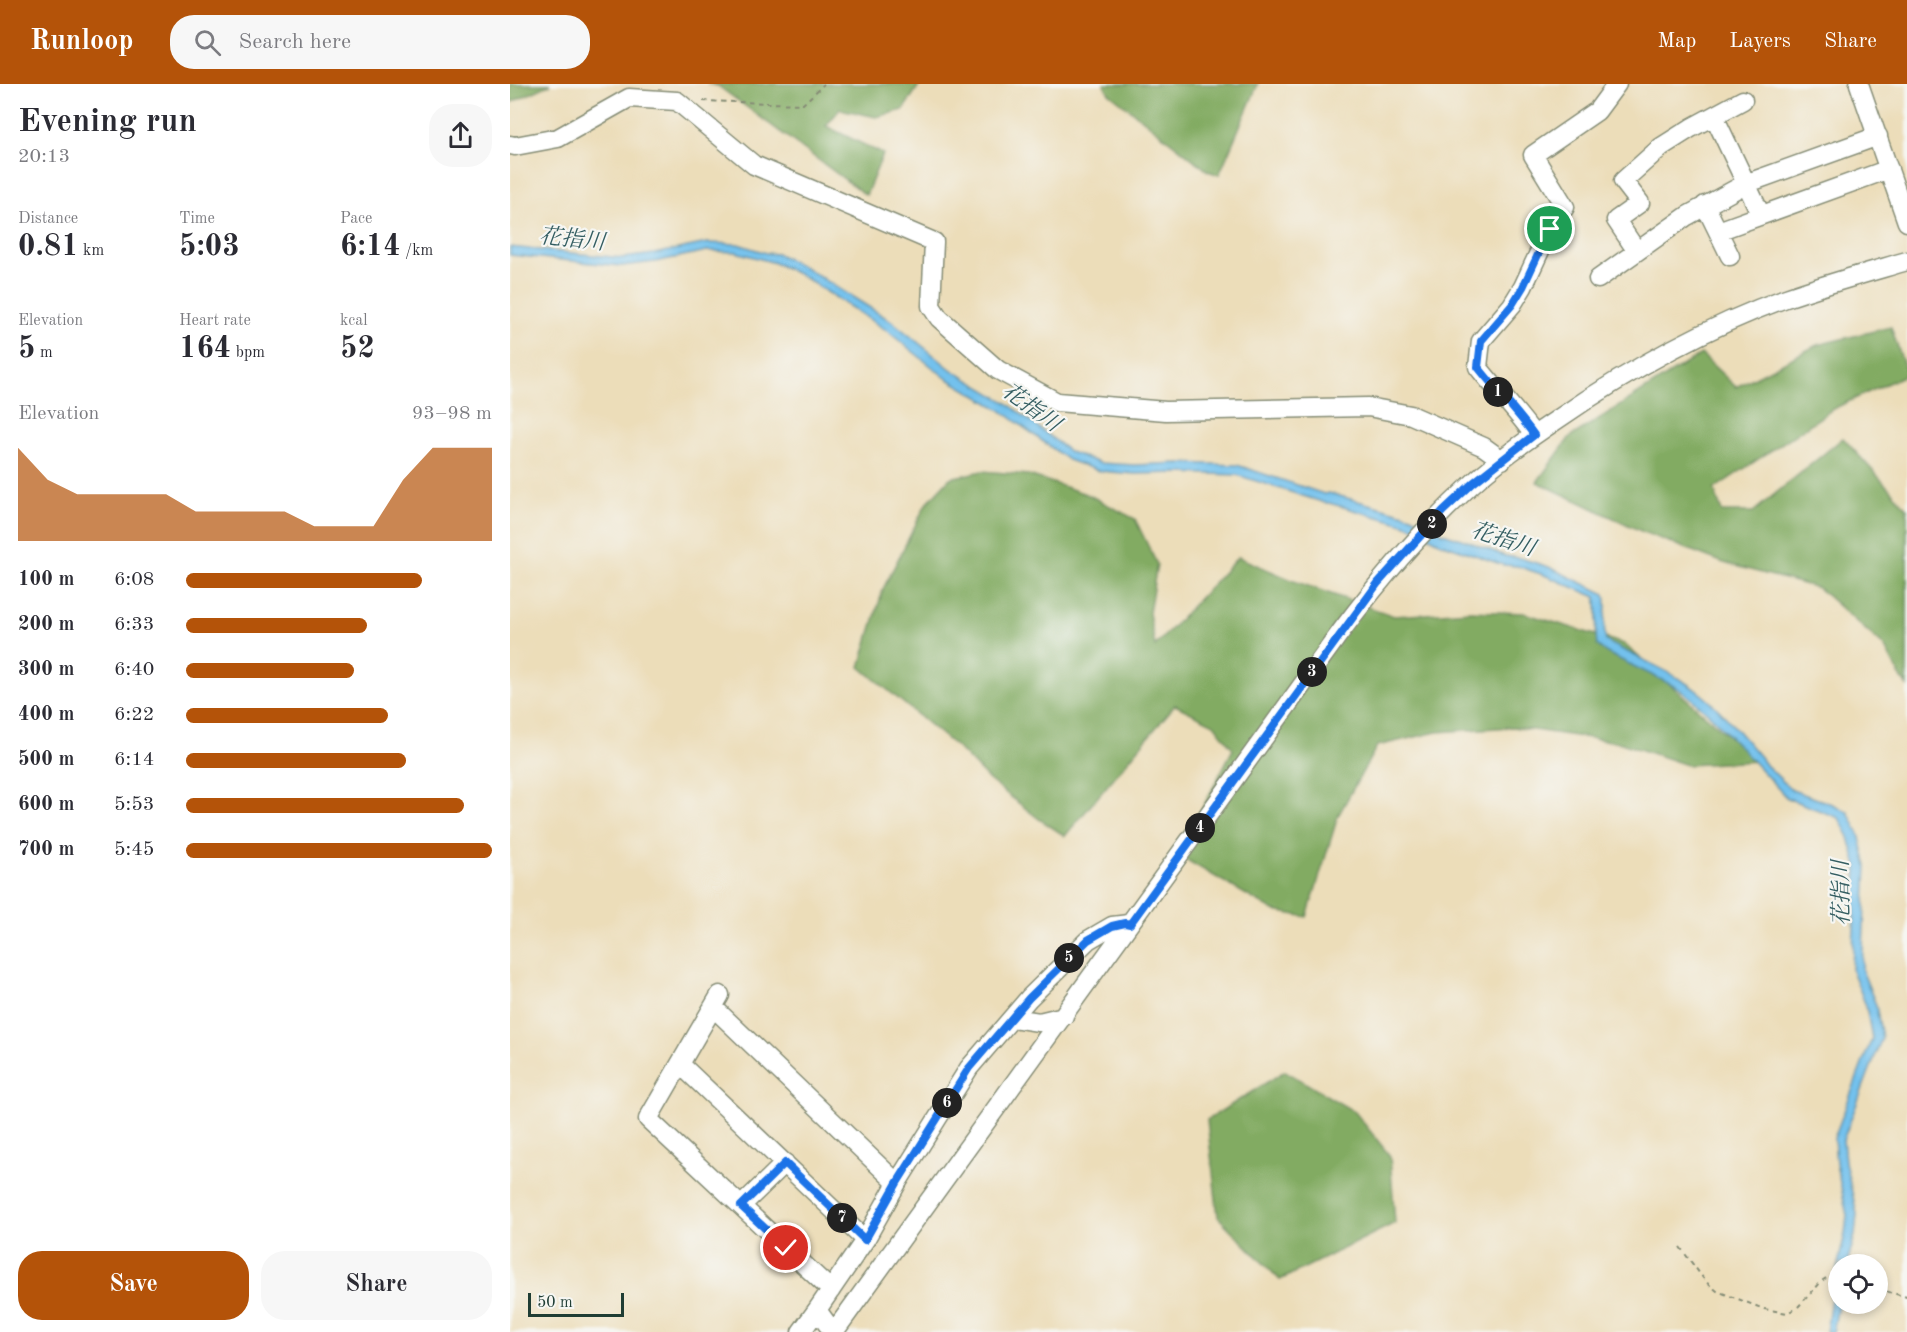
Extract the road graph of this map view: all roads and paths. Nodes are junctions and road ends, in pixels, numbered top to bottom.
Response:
1 (824, 84) edge
2 (1617, 84) edge
3 (1859, 84) edge
4 (1743, 100) dead end
5 (677, 101) junction
6 (1713, 116) junction
7 (1878, 136) junction
8 (510, 145) edge
9 (1889, 170) junction
10 (1745, 184) junction
11 (1705, 205) junction
12 (1761, 215) junction
13 (1907, 222) edge
14 (1718, 231) junction
15 (1636, 250) junction
16 (1730, 256) dead end
17 (1907, 261) edge
18 (1598, 279) dead end
19 (1534, 435) junction
20 (1502, 460) junction
21 (1130, 924) junction
22 (1064, 1016) junction
23 (1013, 1018) junction
24 (680, 1064) junction
25 (785, 1163) junction
26 (897, 1183) junction
27 (741, 1206) junction
28 (865, 1240) junction
29 (1680, 1247) dead end
30 (1828, 1277) edge
31 (831, 1290) junction
32 (1888, 1292) edge
33 (1907, 1298) edge
34 (817, 1310) junction
35 (801, 1332) edge
36 (833, 1332) edge

1 - 5 path
2 - 19 street
3 - 7 street
4 - 6 street
5 - 8 street
5 - 20 street
6 - 10 street
6 - 15 street
7 - 9 street
7 - 10 street
9 - 12 street
9 - 13 street
10 - 11 street
10 - 12 street
11 - 14 street
11 - 15 street
12 - 14 street
14 - 16 street
15 - 18 street
17 - 19 street
19 - 20 street
20 - 21 street
21 - 22 street
21 - 23 street
22 - 23 street
22 - 36 street
23 - 26 street
24 - 25 street
24 - 26 street
24 - 27 street
25 - 27 street
25 - 28 street
26 - 28 street
27 - 31 street
28 - 31 street
29 - 30 path
31 - 34 street
32 - 33 path
34 - 35 street
34 - 36 street

